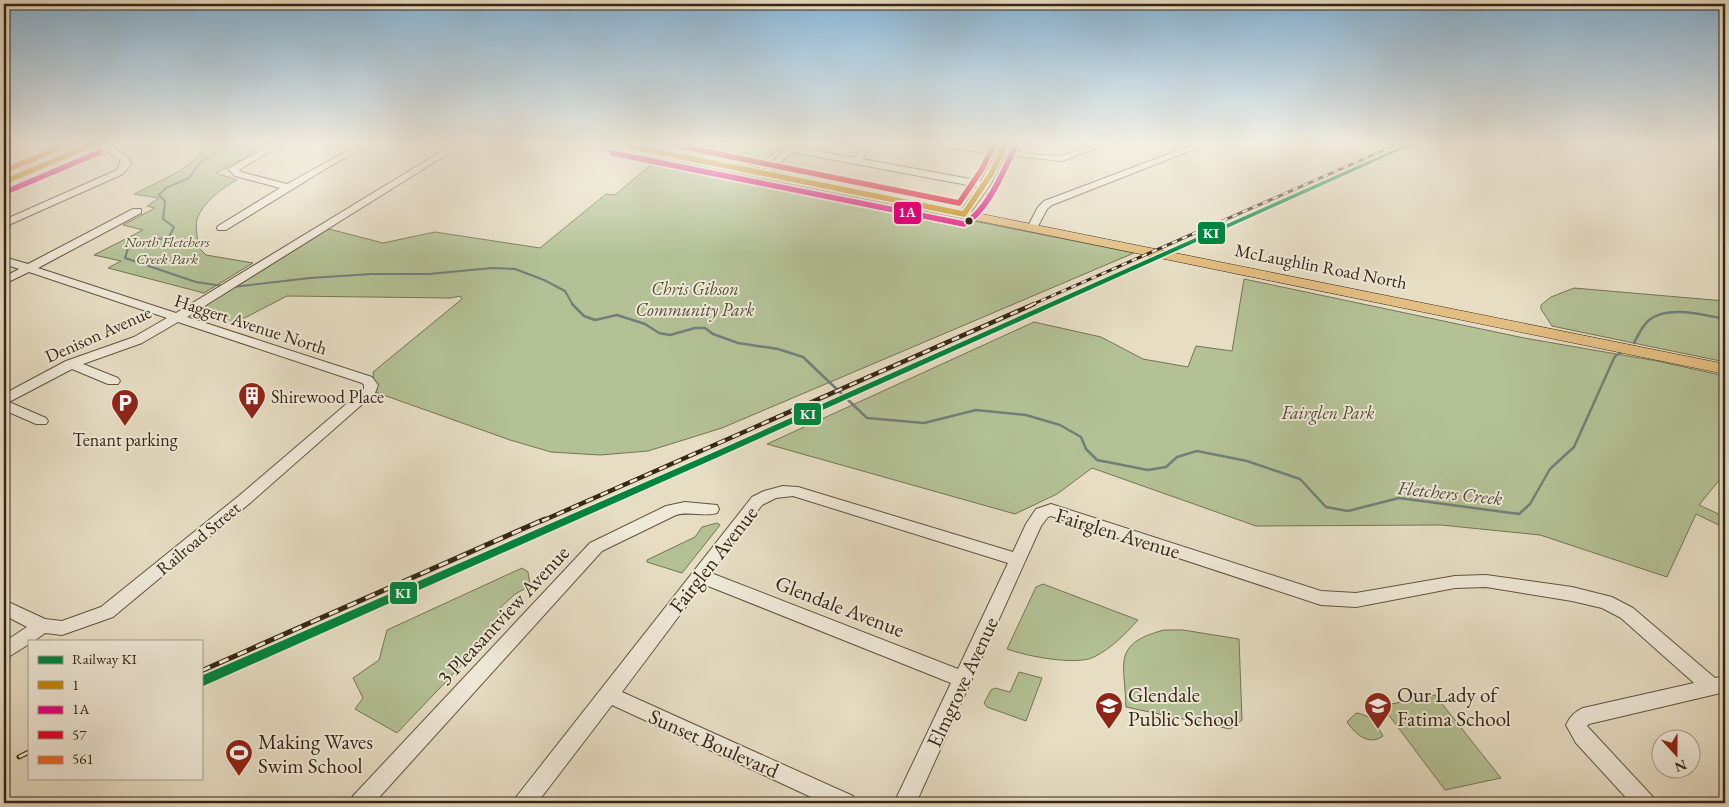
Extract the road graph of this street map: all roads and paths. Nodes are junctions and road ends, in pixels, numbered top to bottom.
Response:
1 (101, 181) edge
2 (263, 181) edge
3 (301, 181) edge
4 (400, 181) edge
5 (798, 181) edge
6 (962, 181) edge
7 (987, 181) edge
8 (1107, 181) edge
9 (985, 185) junction
10 (290, 188) junction
11 (137, 211) dead end
12 (964, 214) junction
13 (4, 224) edge
14 (222, 228) dead end
15 (1032, 228) junction
16 (4, 260) edge
17 (29, 268) junction
18 (4, 281) edge
19 (178, 318) junction
20 (71, 364) junction
21 (1725, 369) edge
22 (113, 381) dead end
23 (371, 385) joint
24 (4, 399) edge
25 (4, 405) edge
26 (41, 421) dead end
27 (710, 509) dead end
28 (1019, 560) junction
29 (700, 576) junction
30 (4, 607) edge
31 (42, 626) junction
32 (4, 651) edge
33 (963, 679) junction
34 (1719, 686) edge
35 (609, 696) junction
36 (360, 803) edge
37 (524, 803) edge
38 (846, 803) edge
39 (906, 803) edge
40 (1645, 803) edge

1 - 13 street
2 - 10 street
3 - 10 street
4 - 19 street, Denison Avenue
5 - 12 main road, McLaughlin Road North
6 - 9 street
7 - 9 street
8 - 15 street
9 - 12 street
10 - 14 street
11 - 17 street
12 - 15 main road, McLaughlin Road North
15 - 21 main road, McLaughlin Road North
16 - 17 street, Haggert Avenue North
17 - 18 street
17 - 19 street, Haggert Avenue North
19 - 20 street, Denison Avenue
19 - 23 street, Haggert Avenue North
20 - 22 street
20 - 24 street, Denison Avenue
23 - 31 street, Railroad Street
25 - 26 street
27 - 36 street, 3 Pleasantview Avenue
28 - 29 street, Fairglen Avenue
28 - 33 street, Elmgrove Avenue
28 - 34 street, Fairglen Avenue
29 - 33 street, Glendale Avenue
29 - 35 street, Fairglen Avenue
30 - 31 street
31 - 32 street
33 - 39 street, Elmgrove Avenue
34 - 40 street
35 - 37 street, Fairglen Avenue
35 - 38 street, Sunset Boulevard

